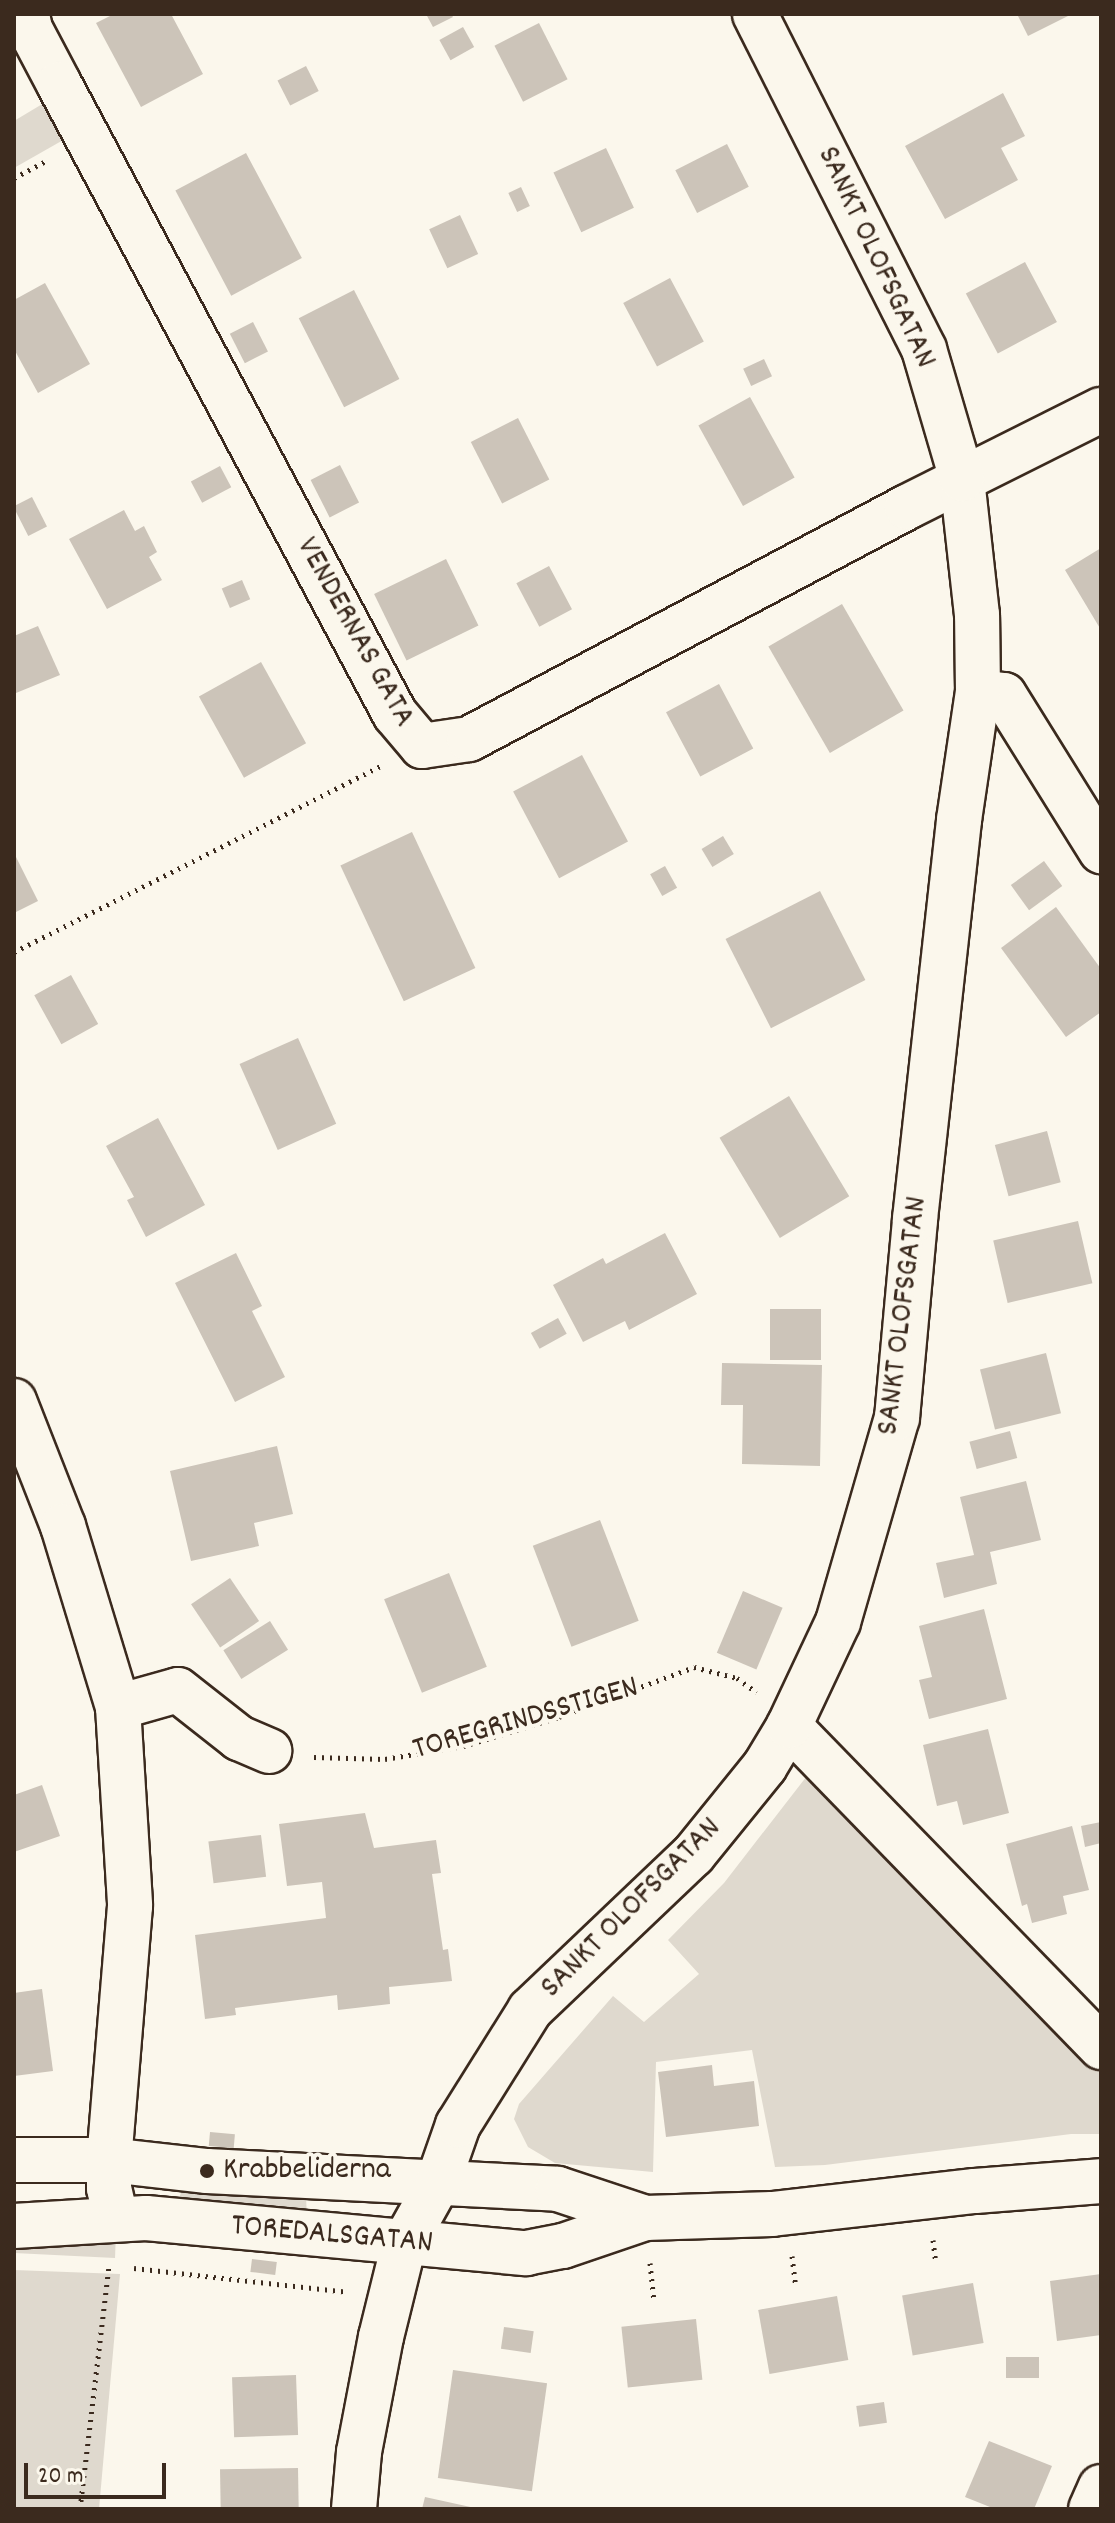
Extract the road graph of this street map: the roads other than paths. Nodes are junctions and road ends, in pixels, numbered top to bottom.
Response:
1 (27, 14) edge
2 (755, 14) edge
3 (1101, 410) edge
4 (962, 479) junction
5 (978, 692) junction
6 (1101, 851) edge
7 (14, 1401) edge
8 (118, 1707) junction
9 (789, 1726) junction
10 (269, 1751) road end
11 (1101, 2047) edge
12 (14, 2160) edge
13 (109, 2160) junction
14 (1101, 2181) edge
15 (437, 2185) junction
16 (116, 2218) junction
17 (645, 2218) junction
18 (14, 2226) edge
19 (404, 2244) junction
20 (1101, 2487) edge
21 (354, 2509) edge
22 (1091, 2509) edge

1 - 4 street, VENDERNAS GATA
2 - 4 street, SANKT OLOFSGATAN
3 - 4 street, VENDERNAS GATA
4 - 5 street, SANKT OLOFSGATAN
5 - 6 street
5 - 9 street, SANKT OLOFSGATAN
7 - 8 street
8 - 10 street
8 - 13 street
9 - 11 street
9 - 15 street, SANKT OLOFSGATAN
12 - 13 street, TOREDALSGATAN
13 - 15 street, TOREDALSGATAN
13 - 16 street
14 - 17 street, TOREDALSGATAN
15 - 17 street, TOREDALSGATAN
15 - 19 street, SANKT OLOFSGATAN
16 - 18 street, TOREDALSGATAN
16 - 19 street, TOREDALSGATAN
17 - 19 street, TOREDALSGATAN
19 - 21 street, SANKT OLOFSGATAN
20 - 22 street

